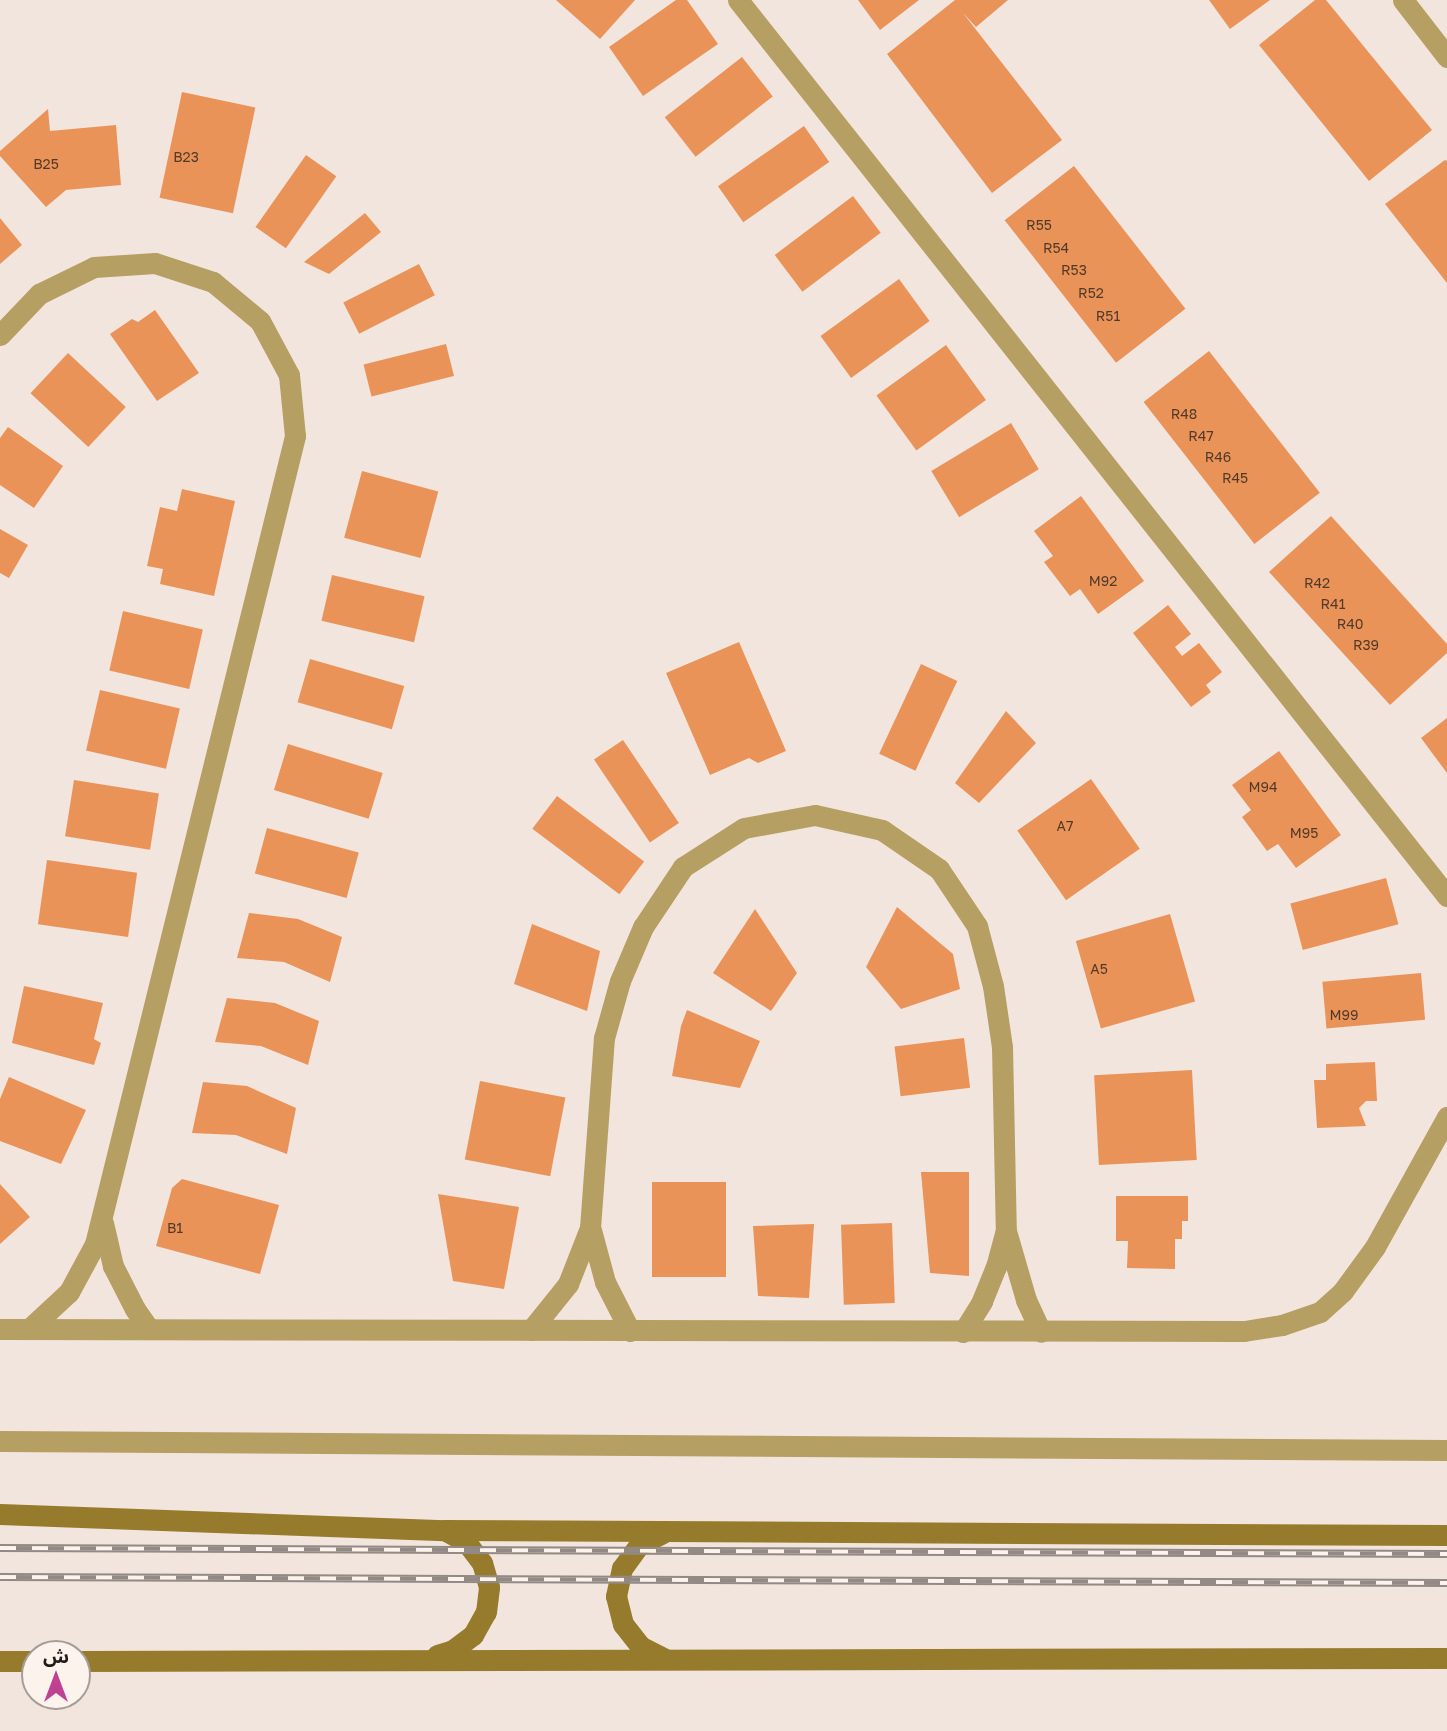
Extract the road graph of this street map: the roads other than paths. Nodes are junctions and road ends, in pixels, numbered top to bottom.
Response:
1 (738, 0) edge
2 (1404, 0) edge
3 (1447, 57) edge
4 (0, 335) edge
5 (1447, 896) edge
6 (1447, 1117) edge
7 (102, 1218) junction
8 (590, 1228) junction
9 (1006, 1231) junction
10 (0, 1329) edge
11 (29, 1329) junction
12 (149, 1329) junction
13 (531, 1330) junction
14 (630, 1331) junction
15 (963, 1332) junction
16 (1041, 1332) junction
17 (0, 1441) edge
18 (1447, 1450) edge
19 (0, 1514) edge
20 (443, 1530) junction
21 (665, 1532) junction
22 (1447, 1535) edge
23 (1447, 1657) edge
24 (428, 1658) junction
25 (666, 1659) junction
26 (0, 1661) edge
27 (21, 1661) edge
28 (91, 1661) edge

1 - 5 street
2 - 3 street
4 - 7 street
6 - 16 street
7 - 11 street
7 - 12 street
8 - 9 street
8 - 13 street
8 - 14 street
9 - 15 street
9 - 16 street
10 - 11 street
11 - 12 street
12 - 13 street
13 - 14 street
14 - 15 street
15 - 16 street
17 - 18 street
19 - 20 main road
20 - 21 main road
20 - 24 main road
21 - 22 main road
21 - 25 main road
23 - 25 main road
24 - 25 main road
24 - 28 main road
26 - 27 main road

